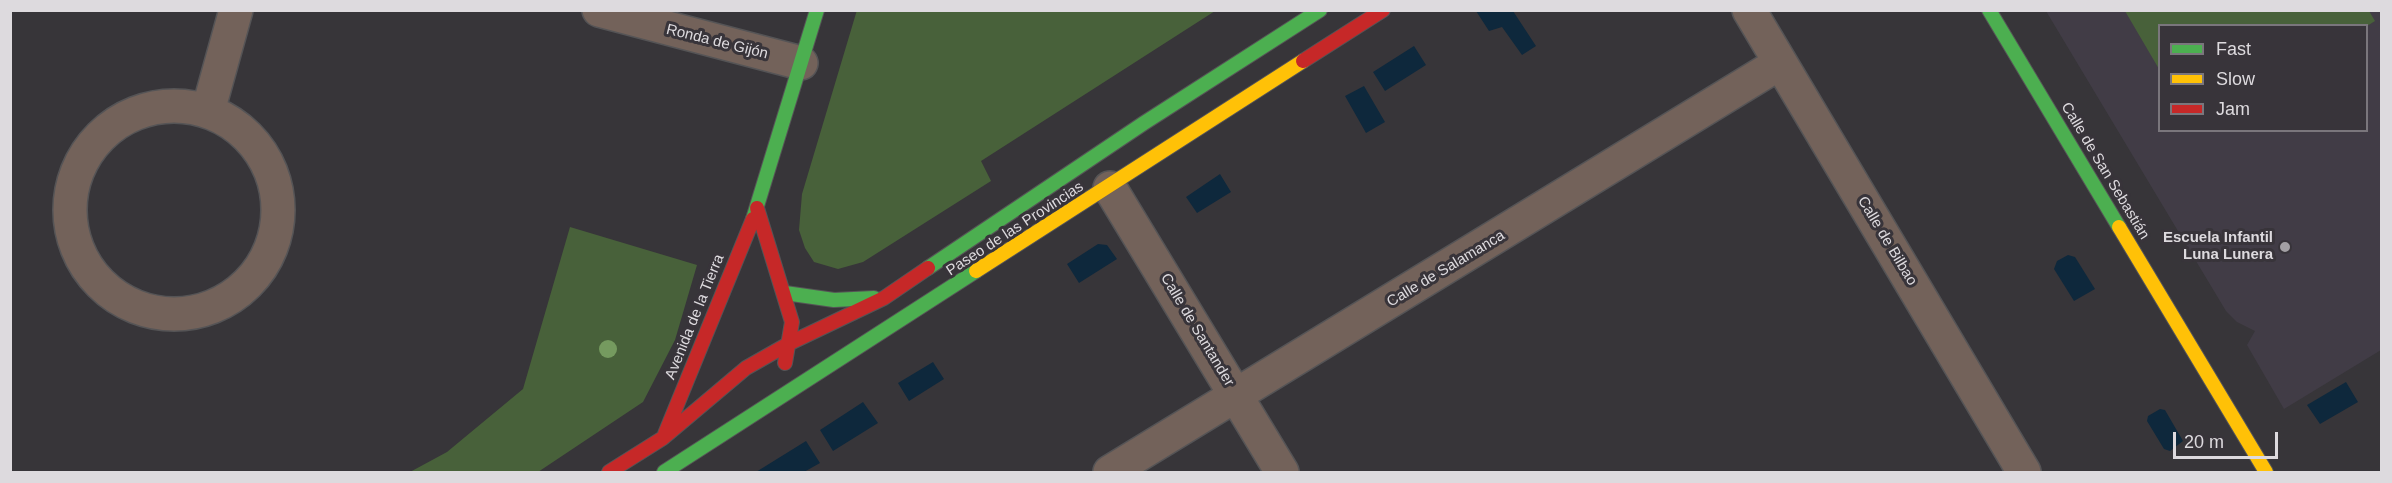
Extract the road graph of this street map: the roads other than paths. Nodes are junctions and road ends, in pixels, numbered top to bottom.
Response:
1 (236, 10) edge
2 (599, 10) edge
3 (817, 10) edge
4 (1320, 10) edge
5 (1383, 10) edge
6 (1749, 10) edge
7 (1989, 10) edge
8 (801, 63) junction
9 (1780, 63) junction
10 (208, 111) junction
11 (1110, 188) junction
12 (757, 208) junction
13 (785, 293) junction
14 (884, 298) junction
15 (790, 343) junction
16 (1237, 396) junction
17 (760, 412) junction
18 (663, 438) junction
19 (609, 472) edge
20 (664, 472) edge
21 (1110, 472) edge
22 (1282, 472) edge
23 (2024, 472) edge
24 (2266, 472) edge

1 - 10 street
2 - 8 street, Ronda de Gijón
3 - 8 street, Avenida de la Tierra
4 - 14 street, Paseo de las Provincias
5 - 11 street, Paseo de las Provincias
6 - 9 street, Calle de Bilbao
7 - 24 street, Calle de San Sebastián
8 - 12 street, Avenida de la Tierra
9 - 16 street, Calle de Salamanca
9 - 23 street, Calle de Bilbao
10 - 10 street
11 - 16 street, Calle de Santander
11 - 17 street, Paseo de las Provincias
12 - 13 street
12 - 18 street, Avenida de la Tierra
13 - 14 street
13 - 15 street
14 - 15 street, Paseo de las Provincias
15 - 17 street
15 - 18 street, Paseo de las Provincias
16 - 21 street, Calle de Salamanca
16 - 22 street, Calle de Santander
17 - 20 street, Paseo de las Provincias
18 - 19 street, Paseo de las Provincias

